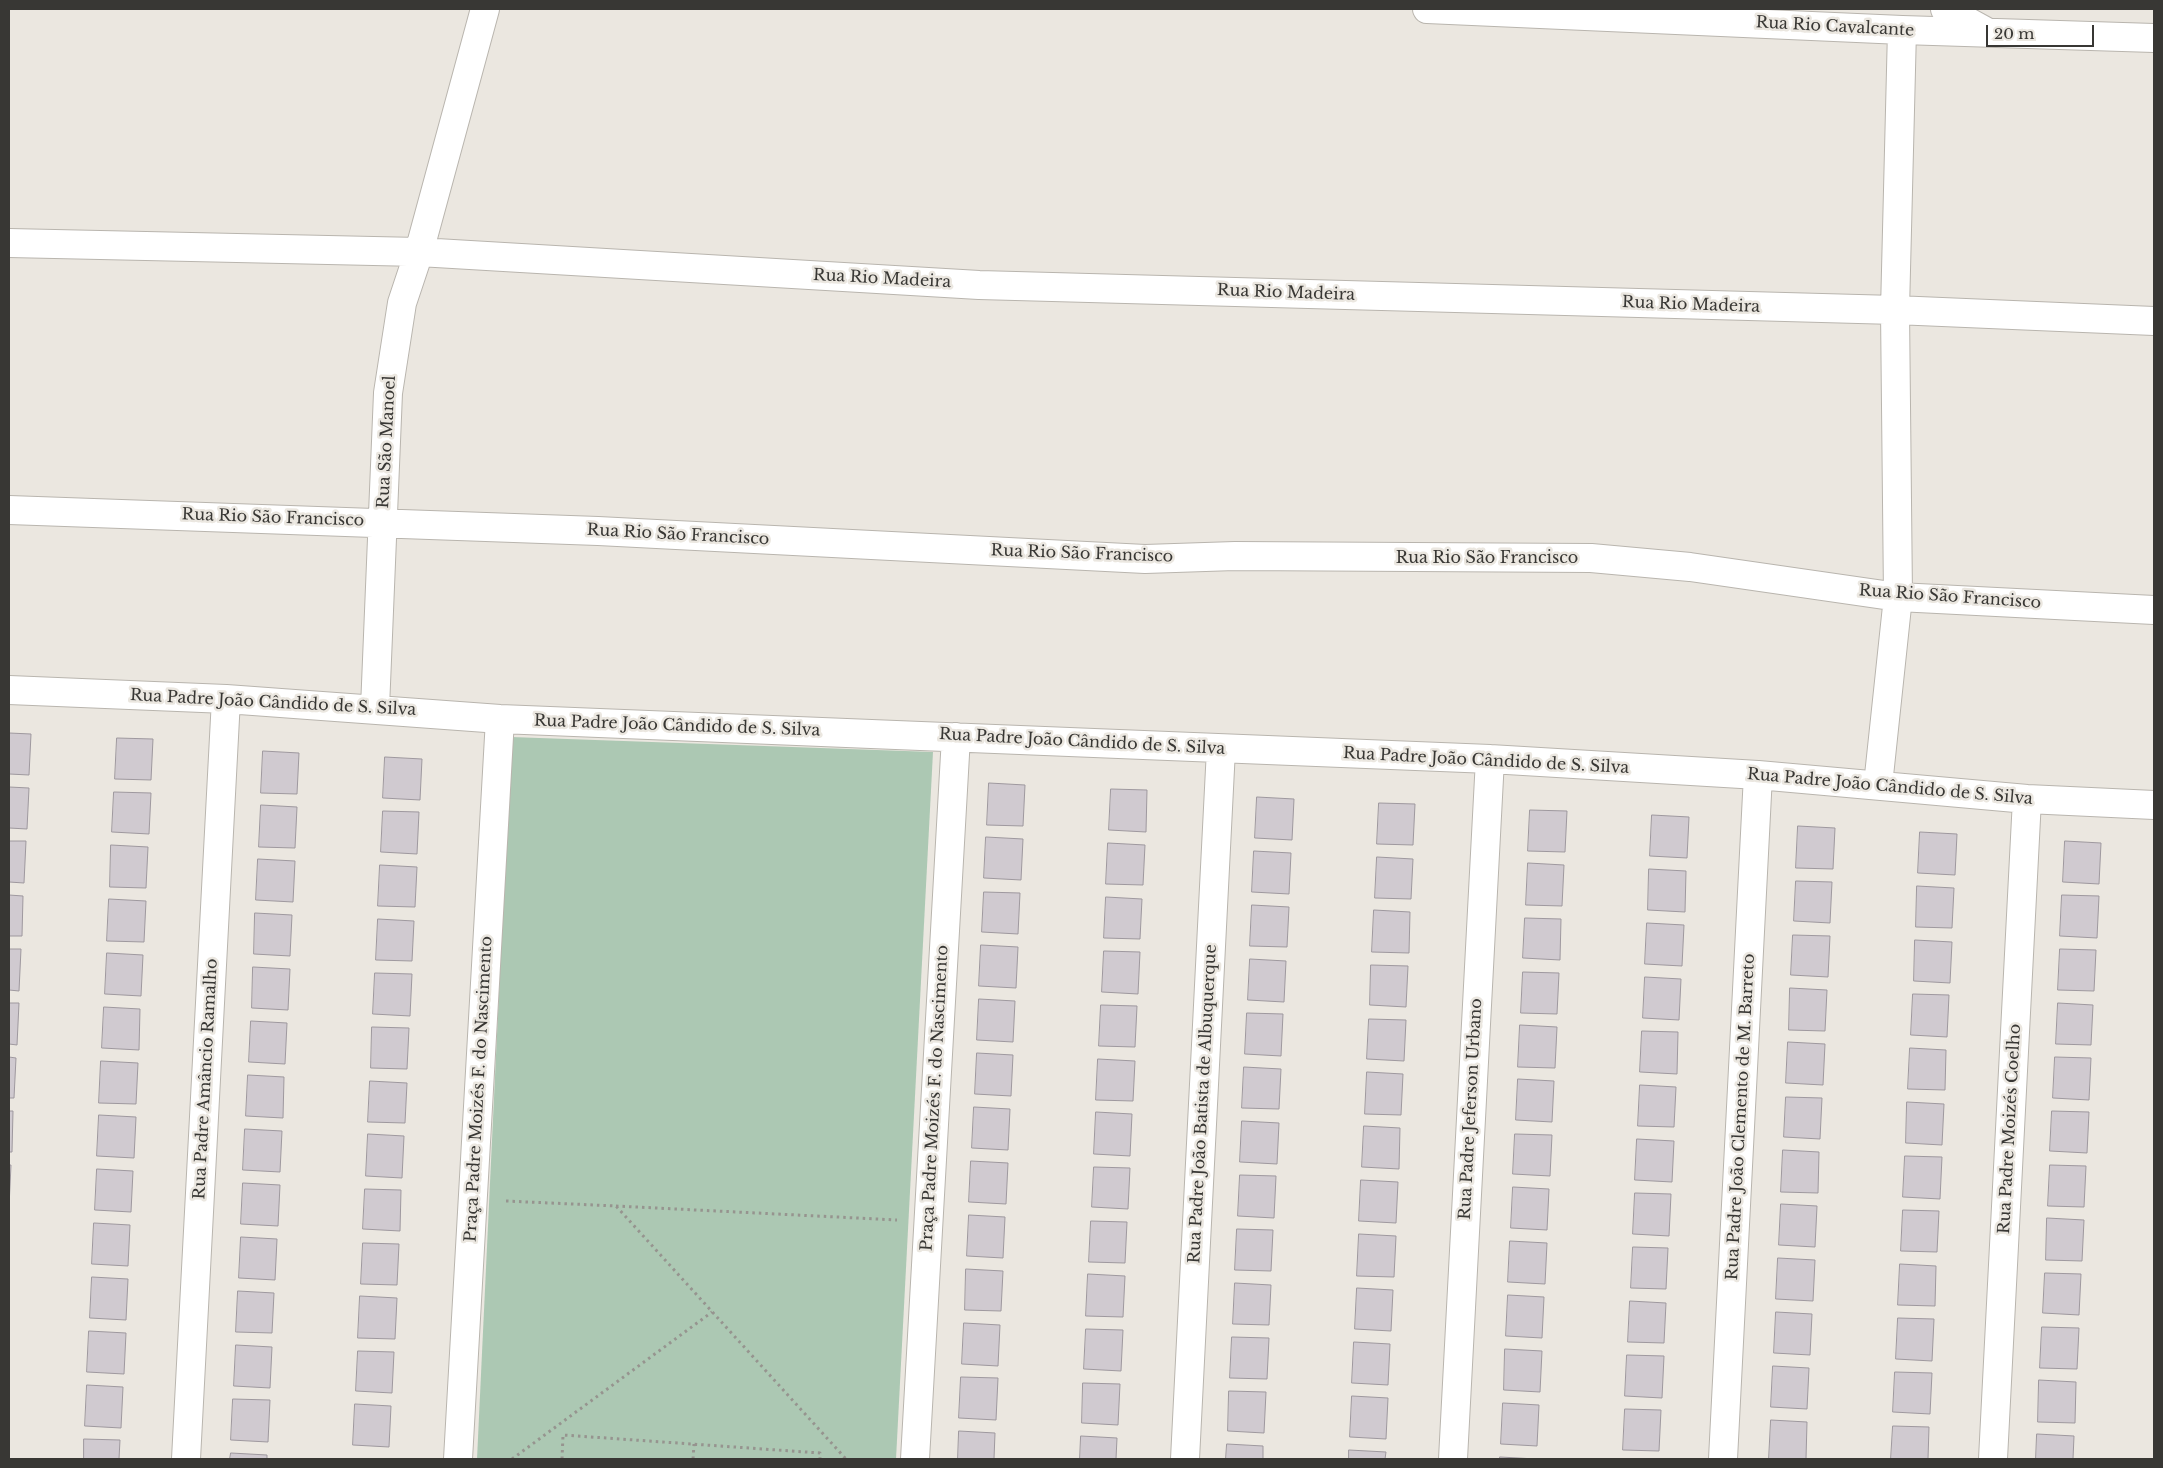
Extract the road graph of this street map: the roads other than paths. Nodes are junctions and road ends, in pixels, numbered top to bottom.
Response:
1 (485, 9) edge
2 (1426, 9) edge
3 (1945, 9) edge
4 (1706, 15) edge
5 (1902, 30) junction
6 (1990, 33) junction
7 (2154, 38) edge
8 (9, 244) edge
9 (419, 252) junction
10 (1895, 310) junction
11 (2154, 321) edge
12 (9, 510) edge
13 (383, 522) junction
14 (1898, 596) junction
15 (2154, 610) edge
16 (9, 690) edge
17 (226, 699) junction
18 (375, 708) junction
19 (500, 719) junction
20 (956, 737) junction
21 (1221, 749) junction
22 (1490, 759) junction
23 (1758, 775) junction
24 (1878, 785) junction
25 (2027, 799) junction
26 (2154, 805) edge
27 (186, 1459) edge
28 (458, 1459) edge
29 (914, 1459) edge
30 (1185, 1459) edge
31 (1453, 1459) edge
32 (1723, 1459) edge
33 (1993, 1459) edge

1 - 9 street, Rua São Manoel
2 - 4 street, Rua Rio Cavalcante
3 - 6 street
4 - 5 street, Rua Rio Cavalcante
5 - 6 street, Rua Rio Cavalcante
5 - 10 street
6 - 7 street, Rua Rio Cavalcante
8 - 9 street, Rua Rio Madeira
9 - 10 street, Rua Rio Madeira
9 - 13 street, Rua São Manoel
10 - 11 street, Rua Rio Madeira
10 - 14 street
12 - 13 street, Rua Rio São Francisco
13 - 14 street, Rua Rio São Francisco
13 - 18 street, Rua São Manoel
14 - 15 street, Rua Rio São Francisco
14 - 24 street
16 - 17 street, Rua Padre João Cândido de S. Silva
17 - 18 street, Rua Padre João Cândido de S. Silva
17 - 27 street, Rua Padre Amâncio Ramalho
18 - 19 street, Rua Padre João Cândido de S. Silva
19 - 20 street, Rua Padre João Cândido de S. Silva
19 - 28 street, Praça Padre Moizés F. do Nascimento
20 - 21 street, Rua Padre João Cândido de S. Silva
20 - 29 street, Praça Padre Moizés F. do Nascimento
21 - 22 street, Rua Padre João Cândido de S. Silva
21 - 30 street, Rua Padre João Batista de Albuquerque
22 - 23 street, Rua Padre João Cândido de S. Silva
22 - 31 street, Rua Padre Jeferson Urbano
23 - 24 street, Rua Padre João Cândido de S. Silva
23 - 32 street, Rua Padre João Clemento de M. Barreto
24 - 25 street, Rua Padre João Cândido de S. Silva
25 - 26 street, Rua Padre João Cândido de S. Silva
25 - 33 street, Rua Padre Moizés Coelho

